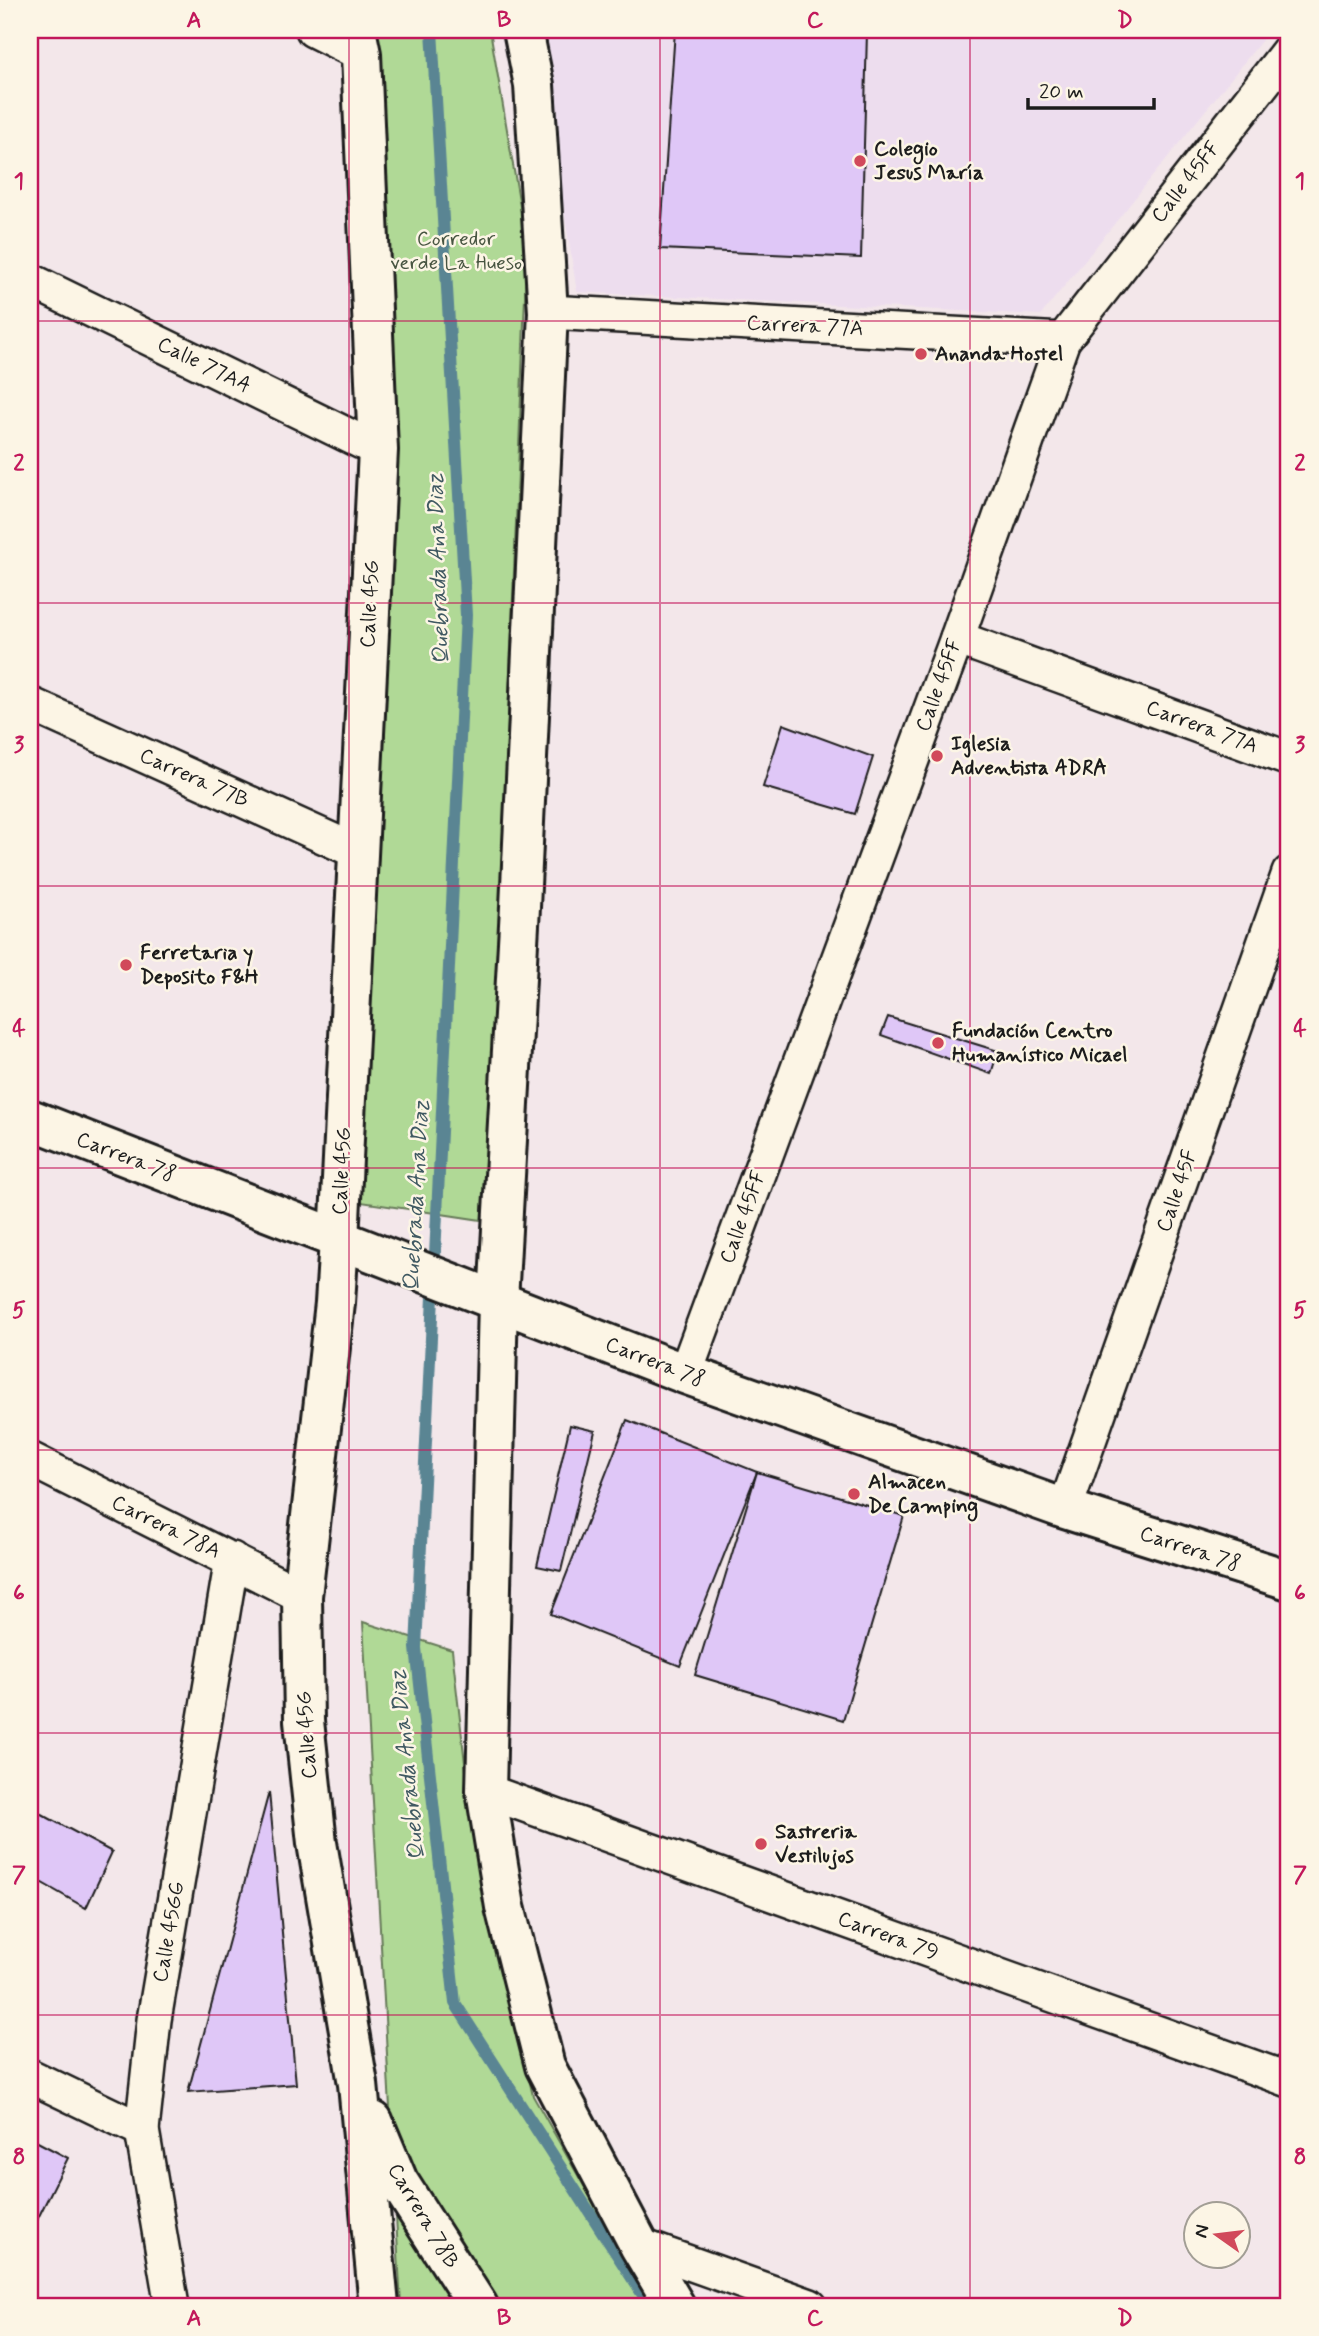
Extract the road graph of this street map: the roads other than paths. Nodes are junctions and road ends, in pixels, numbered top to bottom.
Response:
1 (313, 30) edge
2 (523, 30) edge
3 (358, 42) edge
4 (1289, 50) edge
5 (30, 280) edge
6 (548, 312) junction
7 (1063, 340) junction
8 (378, 450) junction
9 (957, 638) junction
10 (30, 705) edge
11 (1289, 758) edge
12 (358, 852) junction
13 (1289, 873) edge
14 (30, 1119) edge
15 (339, 1240) junction
16 (387, 1268) junction
17 (456, 1295) junction
18 (498, 1301) junction
19 (335, 1303) junction
20 (496, 1356) junction
21 (685, 1374) junction
22 (30, 1459) edge
23 (1065, 1509) junction
24 (232, 1559) junction
25 (1289, 1580) edge
26 (302, 1596) junction
27 (486, 1791) junction
28 (30, 2076) edge
29 (1289, 2080) edge
30 (358, 2084) junction
31 (142, 2130) junction
32 (639, 2245) junction
33 (172, 2306) edge
34 (379, 2306) edge
35 (478, 2306) edge
36 (675, 2306) edge
37 (810, 2306) edge

1 - 3 street
2 - 6 street
3 - 8 street, Calle 45G
4 - 7 street, Calle 45FF
5 - 8 street, Calle 77AA
6 - 7 street, Carrera 77A
6 - 18 street
7 - 9 street, Calle 45FF
8 - 12 street, Calle 45G
9 - 11 street, Carrera 77A
9 - 21 street, Calle 45FF
10 - 12 street, Carrera 77B
12 - 15 street, Calle 45G
13 - 23 street, Calle 45F
14 - 15 street, Carrera 78
15 - 16 street, Carrera 78
15 - 19 street, Calle 45G
16 - 17 street
16 - 19 street
17 - 18 street, Carrera 78
17 - 20 street
18 - 20 street
18 - 21 street, Carrera 78
19 - 26 street, Calle 45G
20 - 27 street
21 - 23 street, Carrera 78
22 - 24 street, Carrera 78A
23 - 25 street, Carrera 78
24 - 26 street, Carrera 78A
24 - 31 street, Calle 45GG
26 - 30 street, Calle 45G
27 - 29 street, Carrera 79
27 - 32 street
28 - 31 street
30 - 34 street, Calle 45G
30 - 35 street, Carrera 78B
31 - 33 street, Calle 45GG
32 - 36 street
32 - 37 street

